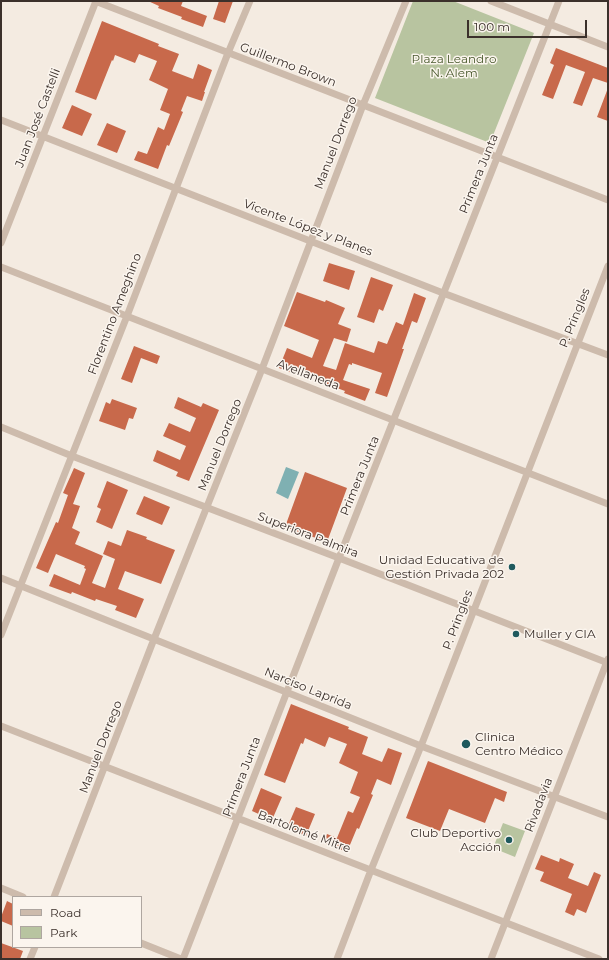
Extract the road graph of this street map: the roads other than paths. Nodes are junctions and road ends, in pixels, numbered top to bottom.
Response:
1 (96, 1) edge
2 (250, 1) edge
3 (406, 1) edge
4 (491, 1) edge
5 (560, 1) edge
6 (550, 24) junction
7 (608, 46) edge
8 (228, 53) junction
9 (363, 105) junction
10 (1, 120) edge
11 (43, 136) junction
12 (498, 158) junction
13 (176, 188) junction
14 (608, 200) edge
15 (310, 240) junction
16 (1, 243) edge
17 (608, 266) edge
18 (1, 267) edge
19 (443, 293) junction
20 (127, 316) junction
21 (577, 343) junction
22 (608, 355) edge
23 (262, 369) junction
24 (395, 420) junction
25 (1, 427) edge
26 (72, 456) junction
27 (527, 472) junction
28 (608, 504) edge
29 (207, 508) junction
30 (339, 558) junction
31 (1, 578) edge
32 (20, 585) junction
33 (473, 611) junction
34 (1, 636) edge
35 (154, 639) junction
36 (608, 662) edge
37 (287, 693) junction
38 (1, 726) edge
39 (421, 746) junction
40 (105, 767) junction
41 (555, 796) junction
42 (608, 817) edge
43 (238, 818) junction
44 (371, 870) junction
45 (1, 888) edge
46 (21, 896) edge
47 (54, 896) edge
48 (505, 922) junction
49 (142, 943) edge
50 (35, 948) edge
51 (30, 959) edge
52 (182, 959) edge
53 (336, 959) edge
54 (491, 959) edge
55 (599, 959) edge

1 - 8 street, Guillermo Brown
1 - 11 street, Juan José Castelli
2 - 8 street, Florentino Ameghino
3 - 9 street, Manuel Dorrego
4 - 6 street
5 - 6 street, Primera Junta
6 - 7 street
6 - 12 street, Primera Junta
8 - 9 street, Guillermo Brown
8 - 13 street, Florentino Ameghino
9 - 12 street, Guillermo Brown
9 - 15 street, Manuel Dorrego
10 - 11 street, Vicente López y Planes
11 - 13 street, Vicente López y Planes
11 - 16 street, Juan José Castelli
12 - 14 street, Guillermo Brown
12 - 19 street, Primera Junta
13 - 15 street, Vicente López y Planes
13 - 20 street, Florentino Ameghino
15 - 19 street, Vicente López y Planes
15 - 23 street, Manuel Dorrego
17 - 21 street, P. Pringles
18 - 20 street, Avellaneda
19 - 21 street, Vicente López y Planes
19 - 24 street, Primera Junta
20 - 23 street, Avellaneda
20 - 26 street, Florentino Ameghino
21 - 22 street, Vicente López y Planes
21 - 27 street, P. Pringles
23 - 24 street, Avellaneda
23 - 29 street, Manuel Dorrego
24 - 27 street, Avellaneda
24 - 30 street, Primera Junta
25 - 26 street, Superiora Palmira
26 - 29 street, Superiora Palmira
26 - 32 street, Florentino Ameghino
27 - 28 street, Avellaneda
27 - 33 street, P. Pringles
29 - 30 street, Superiora Palmira
29 - 35 street, Manuel Dorrego
30 - 33 street, Superiora Palmira
30 - 37 street, Primera Junta
31 - 32 street, Narciso Laprida
32 - 34 street, Florentino Ameghino
32 - 35 street, Narciso Laprida
33 - 36 street, Superiora Palmira
33 - 39 street, P. Pringles
35 - 37 street, Narciso Laprida
35 - 40 street, Manuel Dorrego
36 - 41 street, Rivadavia
37 - 39 street, Narciso Laprida
37 - 43 street, Primera Junta
38 - 40 street, Bartolomé Mitre
39 - 41 street, Narciso Laprida
39 - 44 street, P. Pringles
40 - 43 street, Bartolomé Mitre
40 - 47 street, Manuel Dorrego
41 - 42 street, Narciso Laprida
41 - 48 street, Rivadavia
43 - 44 street, Bartolomé Mitre
43 - 52 street, Primera Junta
44 - 48 street, Bartolomé Mitre
44 - 53 street, P. Pringles
45 - 46 street
48 - 54 street, Rivadavia
48 - 55 street, Bartolomé Mitre
49 - 52 street
50 - 51 street

